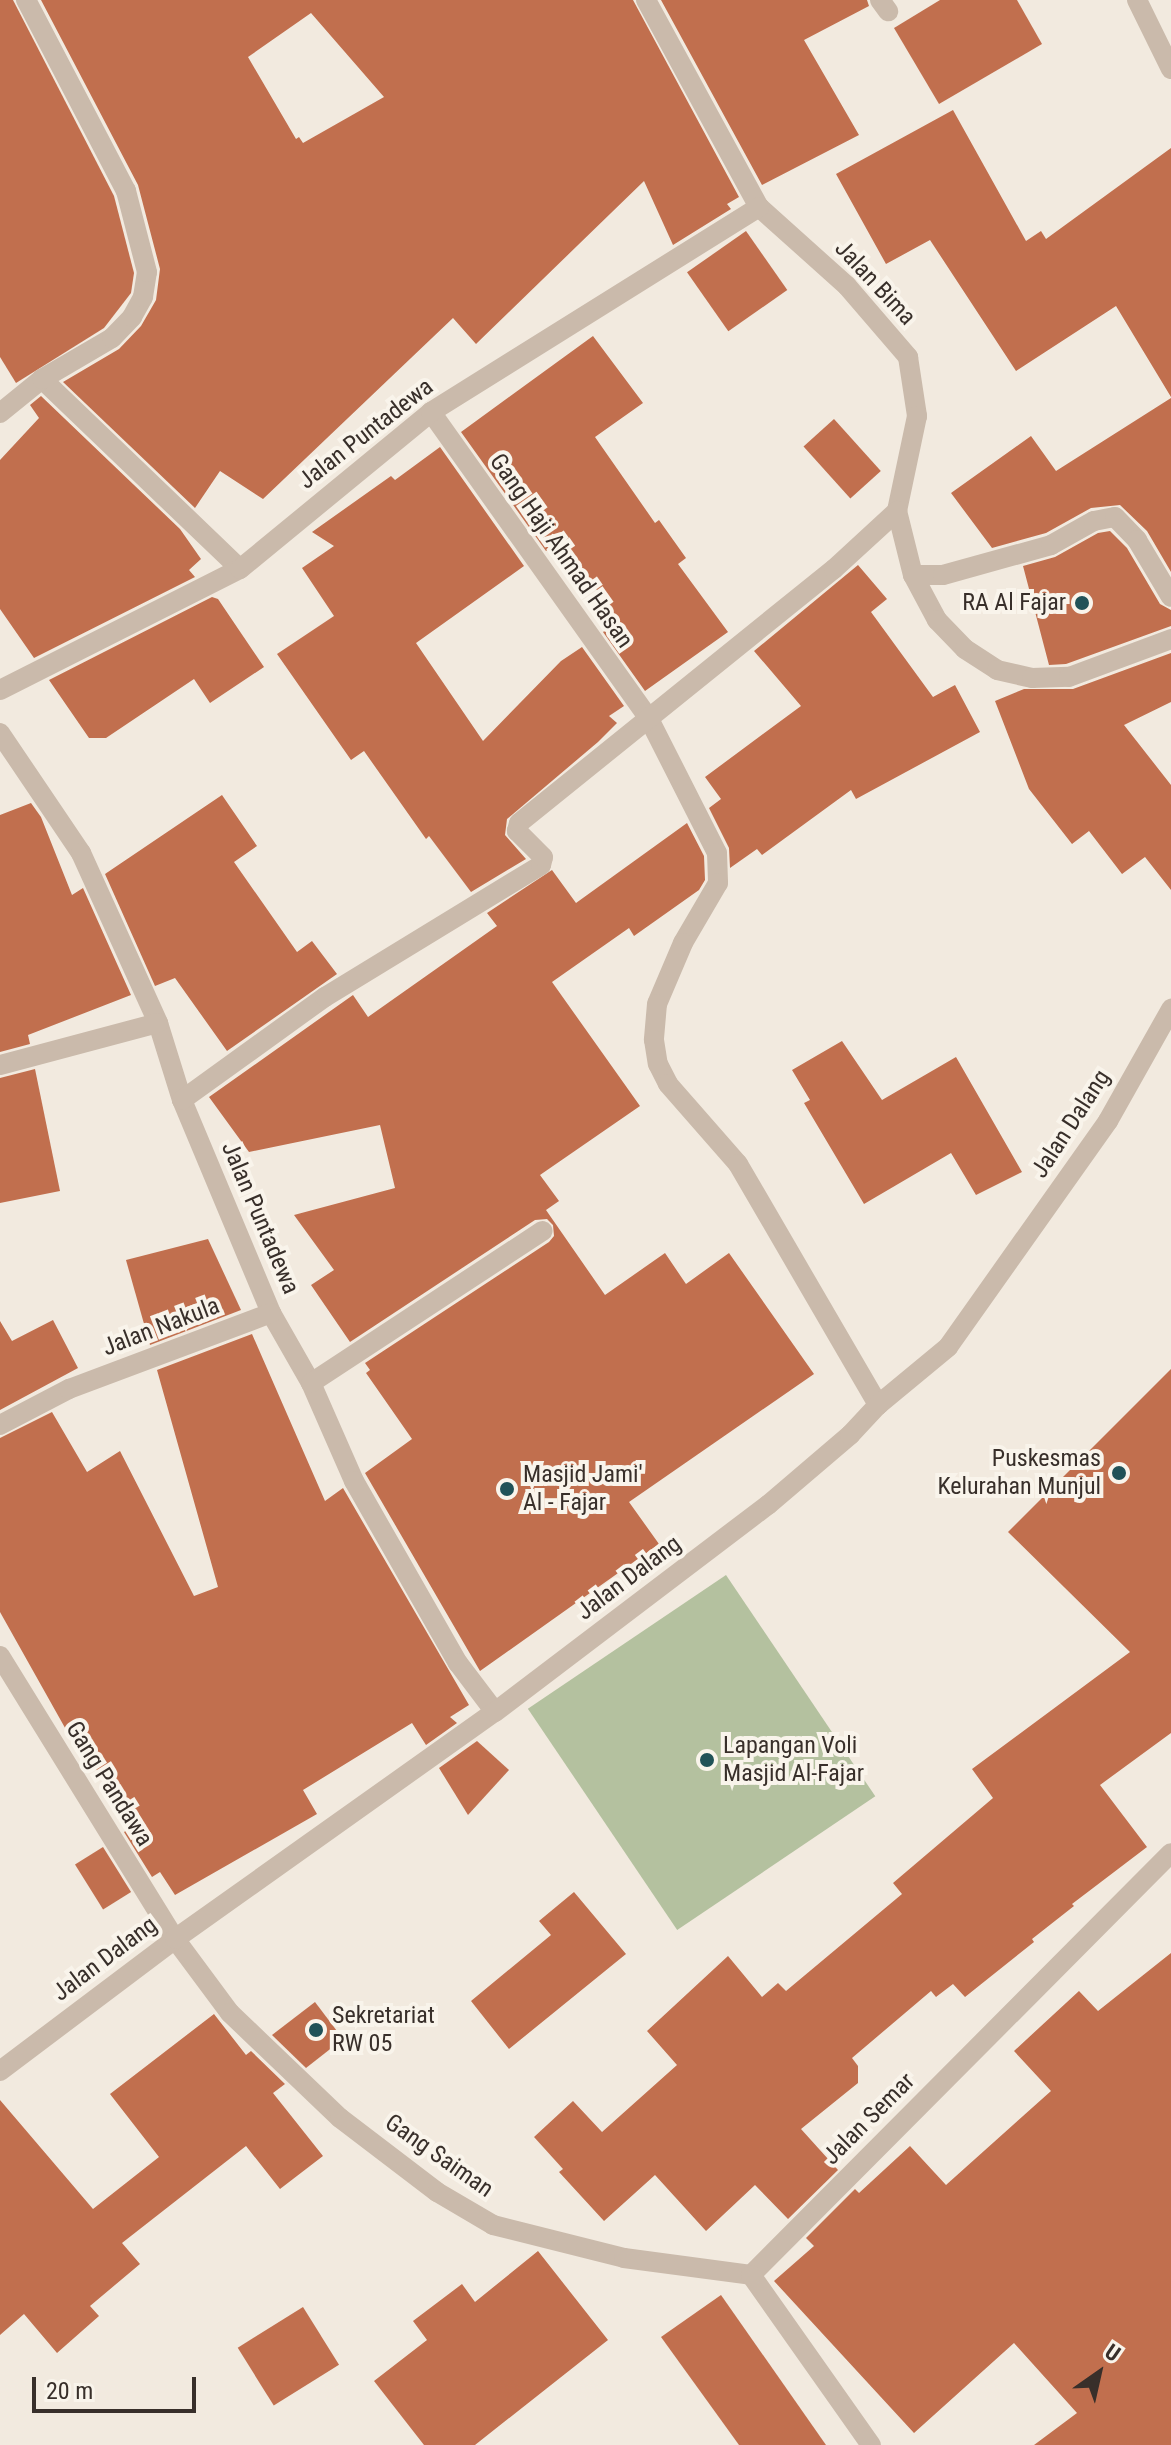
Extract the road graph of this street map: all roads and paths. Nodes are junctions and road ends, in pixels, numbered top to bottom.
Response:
1 (26, 0) edge
2 (646, 0) edge
3 (1137, 0) edge
4 (1171, 69) edge
5 (759, 207) junction
6 (42, 379) junction
7 (431, 412) junction
8 (0, 413) edge
9 (897, 511) junction
10 (240, 569) junction
11 (913, 575) junction
12 (1171, 597) edge
13 (1171, 639) edge
14 (0, 690) edge
15 (649, 719) junction
16 (0, 733) edge
17 (1171, 1009) edge
18 (158, 1023) junction
19 (0, 1065) edge
20 (182, 1100) junction
21 (542, 1231) dead end
22 (271, 1313) junction
23 (311, 1383) junction
24 (878, 1405) junction
25 (0, 1425) edge
26 (0, 1656) edge
27 (495, 1712) junction
28 (1171, 1853) edge
29 (175, 1939) junction
30 (0, 2071) edge
31 (751, 2275) junction
32 (871, 2445) edge

1 - 6 street
2 - 5 street, Jalan Bima
3 - 4 street
5 - 7 street, Jalan Puntadewa
5 - 9 street, Jalan Bima
6 - 8 street
6 - 10 street
7 - 10 street, Jalan Puntadewa
7 - 15 street, Gang Haji Ahmad Hasan
9 - 11 street, Jalan Bima
9 - 15 street
10 - 14 street, Jalan Puntadewa
11 - 12 street
11 - 13 street, Jalan Bima
15 - 20 street
15 - 24 street, Gang Haji Ahmad Hasan
16 - 18 street, Jalan Puntadewa
17 - 24 street, Jalan Dalang
18 - 19 street
18 - 20 street, Jalan Puntadewa
20 - 22 street, Jalan Puntadewa
21 - 23 street
22 - 23 street, Jalan Puntadewa
22 - 25 street, Jalan Nakula
23 - 27 street, Jalan Puntadewa
24 - 27 street, Jalan Dalang
26 - 29 street, Gang Pandawa
27 - 29 street, Jalan Dalang
28 - 31 street, Jalan Semar
29 - 30 street, Jalan Dalang
29 - 31 street, Gang Saiman
31 - 32 street

